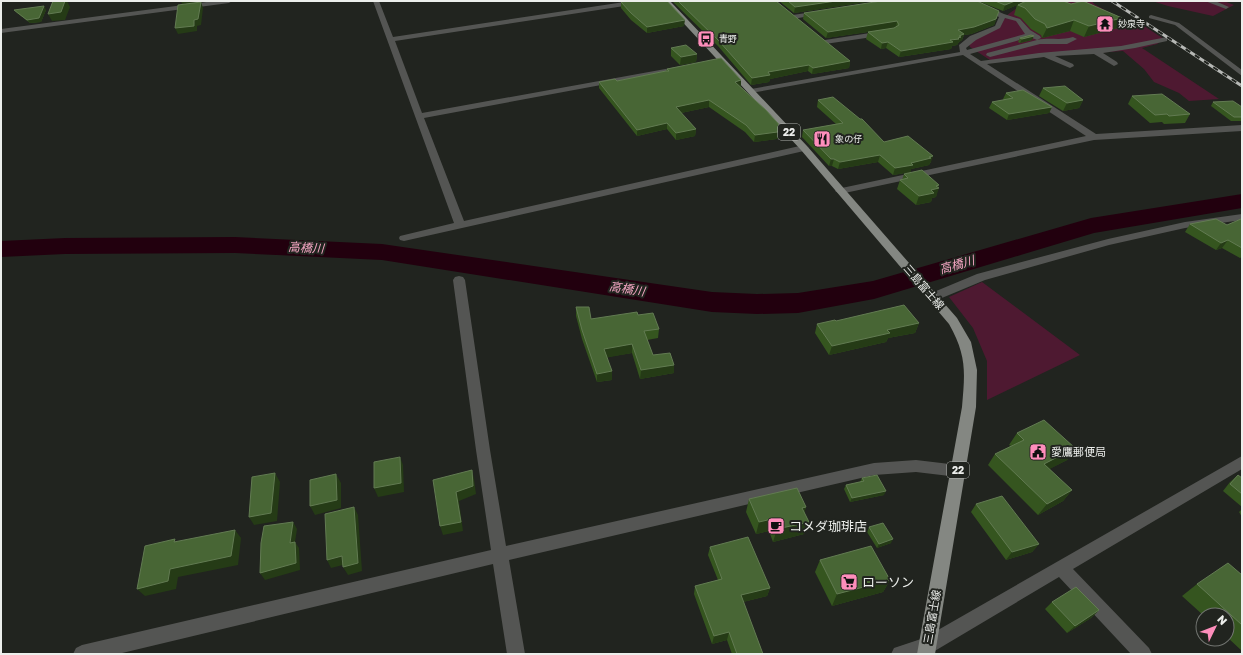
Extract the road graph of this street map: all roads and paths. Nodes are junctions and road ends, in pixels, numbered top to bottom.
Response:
1 (228, 1) edge
2 (376, 1) edge
3 (644, 1) edge
4 (666, 1) edge
5 (968, 1) edge
6 (990, 1) edge
7 (1208, 1) edge
8 (202, 3) edge
9 (1226, 4) edge
10 (1234, 4) dead end
11 (980, 5) junction
12 (1018, 10) edge
13 (830, 11) edge
14 (1004, 16) junction
15 (1151, 17) dead end
16 (804, 25) edge
17 (1, 31) edge
18 (892, 31) edge
19 (1030, 35) junction
20 (1073, 39) dead end
21 (1164, 39) dead end
22 (390, 40) junction
23 (1045, 41) junction
24 (825, 42) edge
25 (1097, 52) junction
26 (964, 53) junction
27 (1045, 54) junction
28 (977, 61) junction
29 (1114, 64) dead end
30 (1070, 66) dead end
31 (690, 67) edge
32 (1242, 74) edge
33 (751, 91) junction
34 (420, 116) junction
35 (1242, 128) edge
36 (1094, 137) junction
37 (804, 148) junction
38 (840, 192) junction
39 (1242, 217) edge
40 (460, 224) junction
41 (404, 238) dead end
42 (460, 280) dead end
43 (932, 296) junction
44 (1242, 462) edge
45 (958, 471) junction
46 (499, 555) junction
47 (1061, 568) junction
48 (927, 650) edge
49 (82, 654) edge
50 (516, 654) edge
51 (900, 654) edge
52 (1143, 654) edge

1 - 8 street
2 - 22 street
3 - 22 street
4 - 33 main road, 三島富士線 / 22
5 - 11 street
6 - 11 street
7 - 9 street
8 - 17 street
9 - 10 street
11 - 14 street
12 - 14 street
13 - 16 street
14 - 19 street
14 - 26 street
15 - 32 street
18 - 24 street
19 - 23 street
19 - 26 street
20 - 23 street
21 - 25 street
22 - 34 street
23 - 28 street
25 - 27 street
25 - 29 street
26 - 28 street
26 - 33 street
27 - 28 street
27 - 30 street
28 - 36 street
31 - 34 street
33 - 37 main road, 三島富士線 / 22
34 - 40 street
35 - 36 street
36 - 38 street
37 - 38 main road, 三島富士線 / 22
37 - 40 street
38 - 43 main road, 三島富士線 / 22
39 - 43 street
40 - 41 street
42 - 46 street
43 - 45 main road, 三島富士線 / 22
44 - 47 street
45 - 46 street
45 - 48 main road, 三島富士線 / 22
46 - 49 street
46 - 50 street
47 - 48 street
47 - 52 street
48 - 51 street

